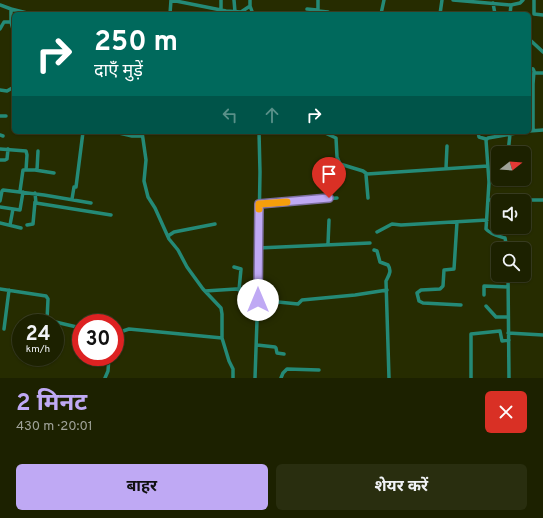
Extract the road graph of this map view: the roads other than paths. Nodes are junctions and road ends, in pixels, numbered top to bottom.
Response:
1 (171, 0) edge
2 (198, 0) edge
3 (221, 0) edge
4 (234, 0) edge
5 (250, 0) edge
6 (318, 0) edge
7 (384, 0) edge
8 (442, 0) edge
9 (453, 0) edge
10 (523, 0) edge
11 (534, 0) edge
12 (467, 1) edge
13 (493, 3) junction
14 (0, 5) edge
15 (511, 5) junction
16 (198, 6) junction
17 (250, 6) junction
18 (11, 9) junction
19 (307, 9) dead end
20 (317, 10) junction
21 (221, 11) junction
22 (23, 12) edge
23 (170, 12) edge
24 (235, 12) junction
25 (252, 12) edge
26 (328, 12) dead end
27 (381, 12) edge
28 (440, 12) edge
29 (495, 12) edge
30 (510, 12) edge
31 (543, 15) edge
32 (11, 24) joint
33 (0, 29) edge
34 (531, 41) edge
35 (543, 52) edge
36 (531, 69) edge
37 (534, 73) junction
38 (543, 73) edge
39 (12, 89) edge
40 (0, 90) edge
41 (0, 116) edge
42 (6, 116) dead end
43 (543, 130) edge
44 (531, 131) edge
45 (83, 134) edge
46 (124, 134) edge
47 (142, 134) edge
48 (259, 134) edge
49 (330, 134) edge
50 (478, 134) edge
51 (510, 134) joint
52 (486, 139) junction
53 (446, 146) dead end
54 (509, 146) edge
55 (0, 148) edge
56 (8, 149) junction
57 (38, 151) dead end
58 (0, 160) edge
59 (488, 166) junction
60 (446, 168) junction
61 (26, 170) junction
62 (37, 170) junction
63 (54, 173) dead end
64 (367, 174) junction
65 (1, 190) edge
66 (21, 192) junction
67 (35, 193) junction
68 (337, 198) dead end
69 (368, 198) dead end
70 (72, 199) junction
71 (488, 200) junction
72 (543, 200) edge
73 (0, 201) edge
74 (35, 202) junction
75 (92, 203) dead end
76 (259, 204) junction
77 (0, 207) edge
78 (13, 209) junction
79 (110, 214) dead end
80 (329, 220) dead end
81 (487, 220) junction
82 (457, 222) junction
83 (0, 223) edge
84 (215, 224) dead end
85 (10, 225) junction
86 (27, 225) dead end
87 (20, 228) dead end
88 (377, 232) dead end
89 (168, 236) junction
90 (506, 242) edge
91 (370, 243) dead end
92 (328, 244) junction
93 (258, 248) junction
94 (374, 250) dead end
95 (234, 267) dead end
96 (508, 282) edge
97 (508, 286) junction
98 (0, 289) edge
99 (9, 290) junction
100 (239, 290) junction
101 (387, 290) junction
102 (205, 291) junction
103 (258, 291) junction
104 (484, 295) dead end
105 (258, 300) junction
106 (461, 305) dead end
107 (486, 306) dead end
108 (508, 317) junction
109 (72, 326) edge
110 (4, 329) dead end
111 (124, 332) edge
112 (508, 333) junction
113 (543, 335) edge
114 (222, 338) junction
115 (509, 340) junction
116 (257, 345) junction
117 (284, 354) dead end
118 (108, 366) edge
119 (319, 370) dead end
120 (105, 378) edge
121 (233, 378) edge
122 (255, 378) edge
123 (281, 378) edge
124 (389, 378) edge
125 (471, 378) edge
126 (509, 378) edge

1 - 16 street
1 - 23 street
2 - 16 street
3 - 21 street
4 - 24 street
5 - 17 street
6 - 20 street
7 - 27 street
8 - 28 street
9 - 12 street
10 - 15 street
11 - 31 street
12 - 13 street
13 - 15 street
13 - 29 street
14 - 18 street
15 - 30 street
16 - 21 street
17 - 24 street
17 - 25 street
18 - 22 street
18 - 32 street
19 - 20 street
20 - 26 street
21 - 24 street
32 - 33 street
34 - 35 street
36 - 37 street
37 - 38 street
37 - 44 street
39 - 40 street
41 - 42 street
43 - 44 street
45 - 70 street
46 - 47 street
47 - 89 street
48 - 76 street
49 - 64 street
50 - 52 street
51 - 52 street
51 - 54 street
52 - 59 street
53 - 60 street
55 - 56 street
56 - 58 street
56 - 61 street
57 - 62 street
59 - 60 street
59 - 71 street
60 - 64 street
61 - 62 street
61 - 66 street
62 - 63 street
64 - 69 street
65 - 66 street
65 - 73 street
66 - 67 street
66 - 78 street
67 - 70 street
67 - 74 street
68 - 76 street
70 - 75 street
71 - 72 street
71 - 81 street
74 - 79 street
74 - 86 street
76 - 93 street
77 - 78 street
78 - 85 street
80 - 92 street
81 - 82 street
81 - 90 street
82 - 88 street
82 - 106 street
83 - 85 street
84 - 89 street
85 - 87 street
89 - 102 street
91 - 92 street
92 - 93 street
93 - 103 street
94 - 101 street
95 - 100 street
96 - 97 street
97 - 104 street
97 - 108 street
98 - 99 street
99 - 109 street
99 - 110 street
100 - 102 street
100 - 103 street
101 - 105 street
101 - 124 street
102 - 114 street
103 - 105 street
105 - 116 street
107 - 108 street
108 - 112 street
111 - 114 street
112 - 113 street
112 - 115 street
114 - 121 street
115 - 125 street
115 - 126 street
116 - 117 street
116 - 122 street
118 - 120 street
119 - 123 street

